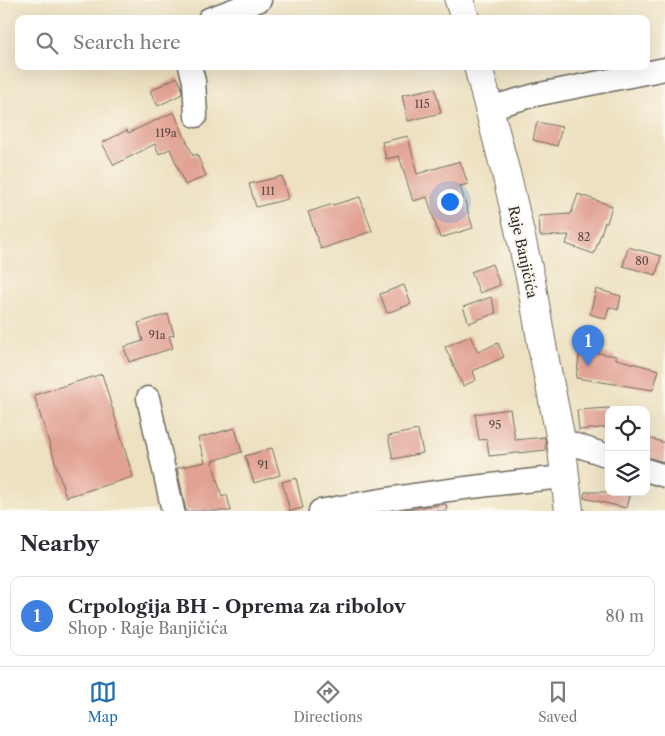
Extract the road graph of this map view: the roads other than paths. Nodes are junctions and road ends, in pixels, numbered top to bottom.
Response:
1 (260, 0) edge
2 (459, 0) edge
3 (221, 15) edge
4 (464, 15) edge
5 (665, 69) edge
6 (191, 70) edge
7 (479, 70) edge
8 (489, 108) junction
9 (196, 116) dead end
10 (148, 398) dead end
11 (561, 440) junction
12 (605, 455) edge
13 (650, 471) edge
14 (665, 476) edge
15 (564, 477) junction
16 (173, 511) edge
17 (320, 511) edge
18 (569, 511) edge

1 - 3 street
2 - 4 main road
5 - 8 street
6 - 9 street
7 - 8 main road, Raje Banjičića
8 - 11 main road, Raje Banjičića
10 - 16 street
11 - 12 street
11 - 15 main road, Raje Banjičića
13 - 14 street
15 - 17 street
15 - 18 main road, Raje Banjičića

